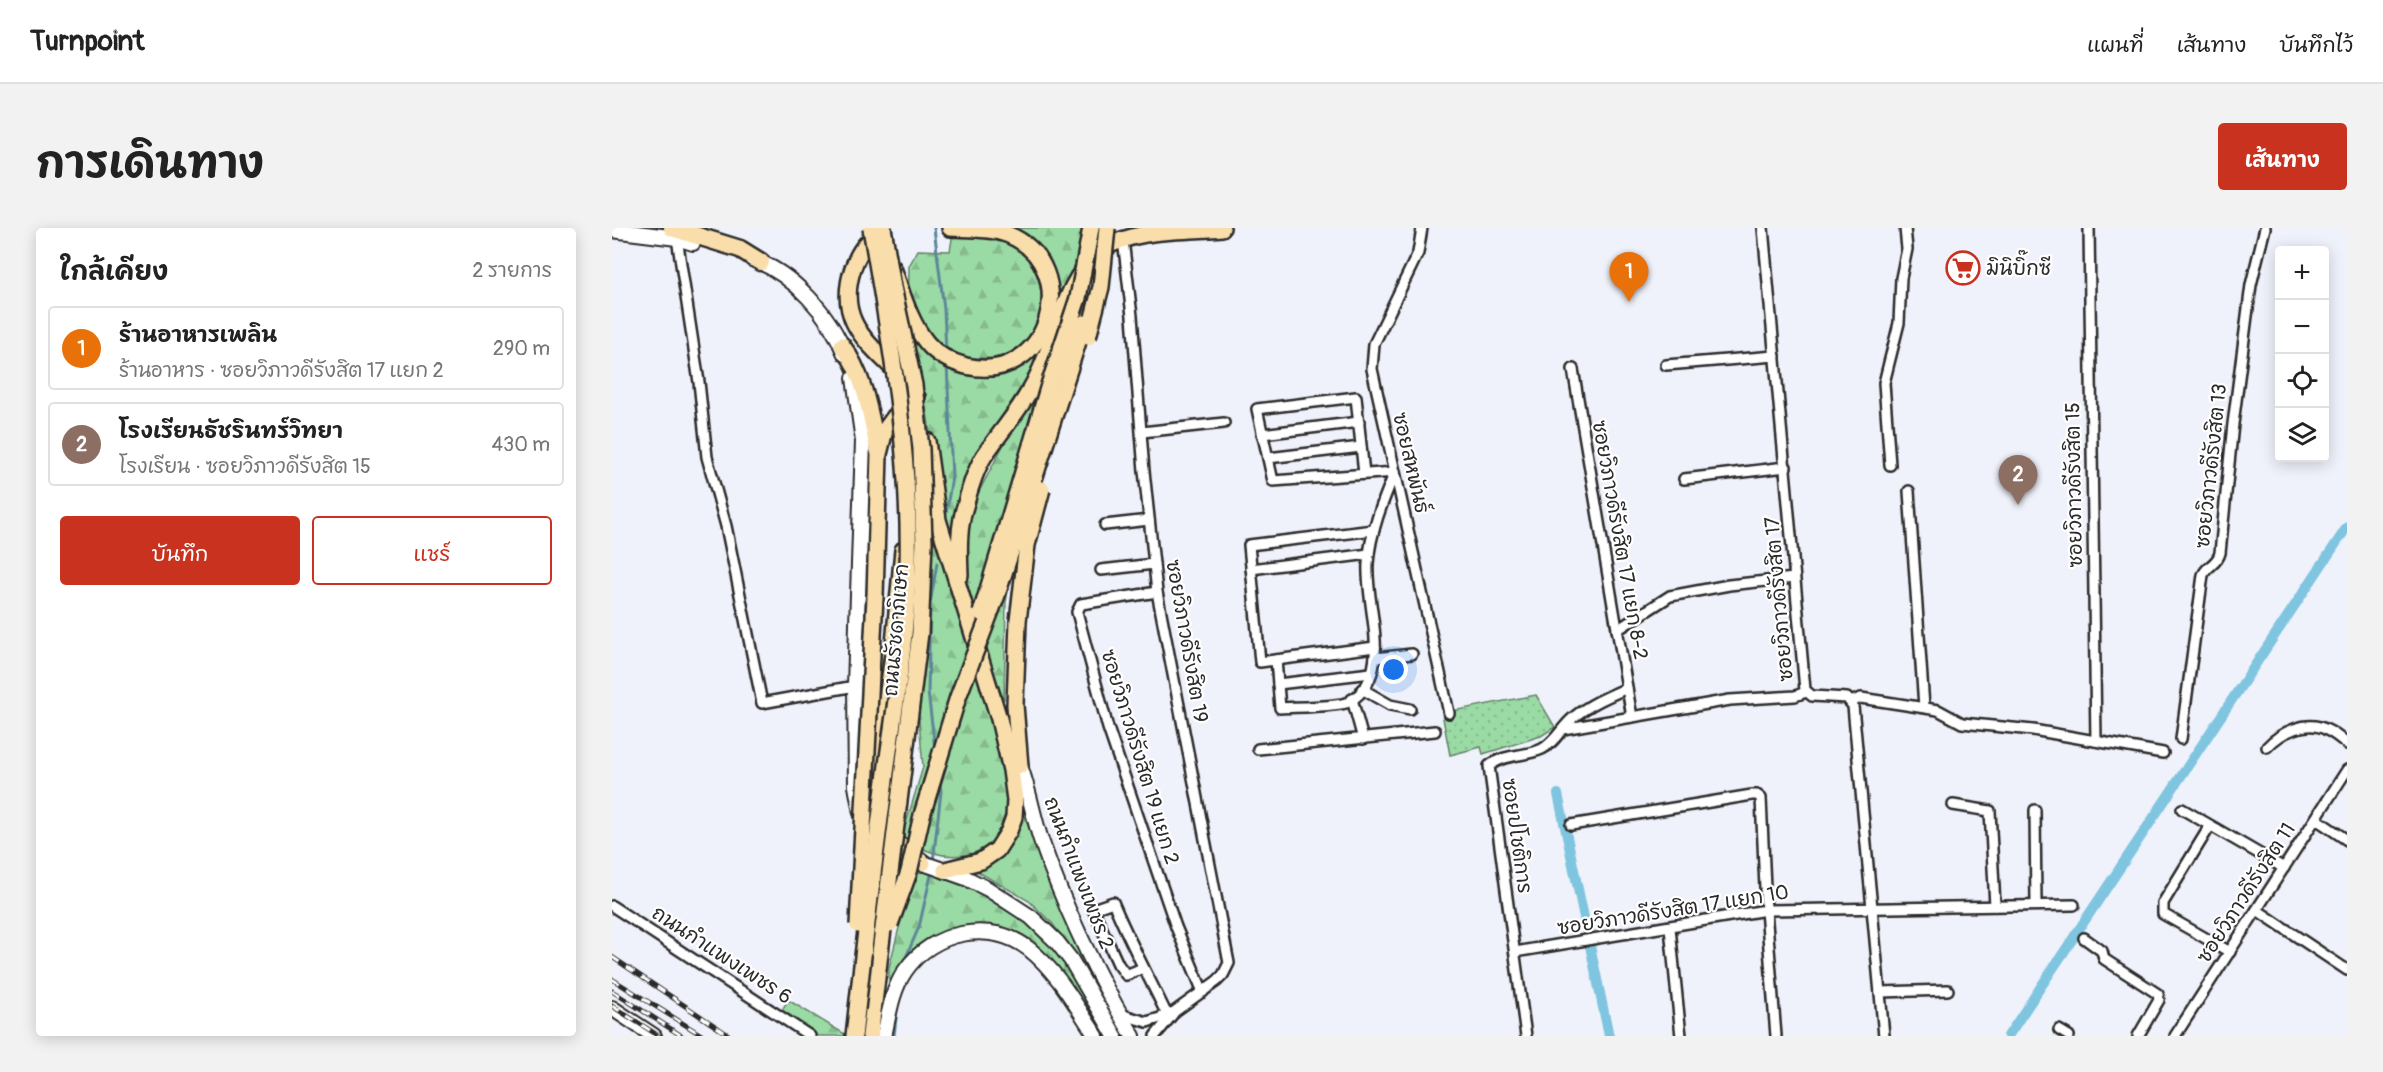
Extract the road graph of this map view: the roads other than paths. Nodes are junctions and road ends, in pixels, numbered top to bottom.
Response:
1 (871, 228) edge
2 (883, 228) edge
3 (889, 228) edge
4 (950, 228) edge
5 (1091, 228) edge
6 (1107, 228) edge
7 (1222, 228) edge
8 (1422, 228) edge
9 (1763, 228) edge
10 (1905, 228) edge
11 (2089, 228) edge
12 (969, 229) edge
13 (612, 230) edge
14 (2264, 231) edge
15 (1157, 232) junction
16 (675, 233) edge
17 (1124, 248) junction
18 (885, 249) junction
19 (761, 262) joint
20 (842, 345) junction
21 (1775, 356) junction
22 (1666, 365) dead end
23 (1573, 369) dead end
24 (1359, 422) junction
25 (1224, 423) dead end
26 (1142, 432) junction
27 (1262, 434) junction
28 (1361, 447) junction
29 (928, 453) junction
30 (879, 454) junction
31 (1268, 458) junction
32 (1890, 465) dead end
33 (1786, 467) junction
34 (1395, 472) junction
35 (1364, 474) junction
36 (1684, 479) dead end
37 (1909, 491) dead end
38 (906, 514) junction
39 (1149, 519) junction
40 (1105, 525) dead end
41 (1374, 530) junction
42 (1370, 554) junction
43 (1154, 564) junction
44 (1251, 569) junction
45 (1101, 570) dead end
46 (1794, 578) junction
47 (1157, 592) junction
48 (962, 593) junction
49 (1617, 630) junction
50 (1375, 647) junction
51 (1412, 654) dead end
52 (1375, 658) junction
53 (1276, 660) junction
54 (1371, 674) junction
55 (1278, 684) junction
56 (855, 686) junction
57 (1627, 688) junction
58 (1362, 689) junction
59 (1806, 692) junction
60 (958, 697) junction
61 (1352, 699) junction
62 (1850, 702) junction
63 (1924, 707) junction
64 (1410, 709) dead end
65 (1449, 713) dead end
66 (1632, 717) junction
67 (999, 719) junction
68 (1563, 729) junction
69 (1435, 731) dead end
70 (1364, 739) junction
71 (2181, 739) dead end
72 (2096, 741) junction
73 (2347, 744) edge
74 (2266, 747) dead end
75 (1258, 749) dead end
76 (2163, 753) dead end
77 (1020, 766) junction
78 (2347, 770) edge
79 (1953, 805) dead end
80 (2182, 809) dead end
81 (2035, 810) dead end
82 (2316, 819) junction
83 (1571, 825) dead end
84 (2210, 826) junction
85 (2347, 840) edge
86 (923, 863) junction
87 (2284, 868) junction
88 (945, 870) junction
89 (2036, 905) junction
90 (2074, 905) dead end
91 (612, 906) edge
92 (1995, 906) junction
93 (1872, 908) junction
94 (1766, 910) junction
95 (2257, 910) junction
96 (1670, 927) junction
97 (2084, 938) dead end
98 (1515, 952) junction
99 (2230, 952) junction
100 (879, 953) junction
101 (1143, 968) junction
102 (2347, 970) edge
103 (1948, 990) dead end
104 (1880, 992) junction
105 (1203, 993) junction
106 (612, 1008) edge
107 (857, 1009) junction
108 (1119, 1013) junction
109 (1171, 1014) junction
110 (2059, 1030) dead end
111 (654, 1036) edge
112 (810, 1036) edge
113 (854, 1036) edge
114 (870, 1036) edge
115 (884, 1036) edge
116 (1096, 1036) edge
117 (1115, 1036) edge
118 (1133, 1036) edge
119 (1155, 1036) edge
120 (1526, 1036) edge
121 (1681, 1036) edge
122 (1776, 1036) edge
123 (1884, 1036) edge
124 (2069, 1036) edge
125 (2138, 1036) edge
126 (2175, 1036) edge

1 - 38 main road, ถนนรัชดาภิเษก, bridge
2 - 18 main road, ถนนรัชดาภิเษก, bridge
3 - 29 main road
4 - 12 main road
5 - 60 main road, bridge
6 - 77 main road, bridge
7 - 15 main road
8 - 34 street, ซอยสหพันธ์
9 - 21 street, ซอยวิภาวดีรังสิต 17
10 - 32 street
11 - 72 street, ซอยวิภาวดีรังสิต 15
12 - 18 main road, bridge
13 - 16 main road
14 - 71 street, ซอยวิภาวดีรังสิต 13
15 - 17 main road
15 - 48 main road
16 - 19 highway
16 - 56 street
17 - 26 street, ซอยวิภาวดีรังสิต 19
17 - 60 main road, bridge
18 - 100 main road, ถนนรัชดาภิเษก, bridge
19 - 20 main road, ถนนกำแพงเพชร 2
20 - 30 main road
20 - 56 main road, ถนนกำแพงเพชร 2
21 - 22 street
21 - 33 street, ซอยวิภาวดีรังสิต 17
23 - 49 street, ซอยวิภาวดีรังสิต 17 แยก 8-2
24 - 27 street
24 - 27 street
24 - 28 street
25 - 26 street
26 - 39 street, ซอยวิภาวดีรังสิต 19
27 - 31 street
28 - 31 street
28 - 35 street
29 - 30 main road
29 - 48 main road
30 - 107 main road, bridge
31 - 35 street
33 - 36 street
33 - 46 street, ซอยวิภาวดีรังสิต 17
34 - 35 street
34 - 41 street
34 - 65 street, ซอยสหพันธ์
37 - 63 street
38 - 86 main road, bridge
38 - 107 main road, ถนนรัชดาภิเษก, bridge
39 - 40 street
39 - 43 street, ซอยวิภาวดีรังสิต 19
41 - 42 street
41 - 44 street
42 - 44 street
42 - 50 street
43 - 45 street
43 - 47 street, ซอยวิภาวดีรังสิต 19
44 - 53 street
46 - 49 street
46 - 59 street, ซอยวิภาวดีรังสิต 17
47 - 105 street, ซอยวิภาวดีรังสิต 19
47 - 105 street, ซอยวิภาวดีรังสิต 19 แยก 2
48 - 67 main road
49 - 57 street, ซอยวิภาวดีรังสิต 17 แยก 8-2
50 - 52 street
50 - 53 street
51 - 52 street
52 - 54 street
53 - 55 street
54 - 55 street
54 - 58 street
55 - 61 street
56 - 86 main road, ถนนกำแพงเพชร 2
57 - 66 street, ซอยวิภาวดีรังสิต 17 แยก 8-2
57 - 68 street, ซอยปโชติการ
58 - 61 street
58 - 64 street
59 - 62 street, ซอยวิภาวดีรังสิต 17
59 - 66 street
60 - 100 main road, bridge
61 - 70 street
62 - 63 street, ซอยวิภาวดีรังสิต 17
62 - 93 street
63 - 72 street, ซอยวิภาวดีรังสิต 17
66 - 68 street
67 - 77 main road, ถนนกำแพงเพชร 2
67 - 88 main road
68 - 98 street, ซอยปโชติการ
69 - 70 street
70 - 75 street
72 - 76 street, ซอยวิภาวดีรังสิต 17
73 - 74 street
77 - 108 main road, ถนนกำแพงเพชร 2
78 - 82 street, ซอยวิภาวดีรังสิต 11
79 - 92 street
80 - 84 street
81 - 89 street
82 - 85 street
82 - 87 street, ซอยวิภาวดีรังสิต 11
83 - 94 street
84 - 87 street
84 - 99 street
86 - 88 main road, ถนนกำแพงเพชร 2
87 - 95 street, ซอยวิภาวดีรังสิต 11
88 - 117 main road, ถนนกำแพงเพชร 2
89 - 90 street, ซอยวิภาวดีรังสิต 17 แยก 10
89 - 92 street, ซอยวิภาวดีรังสิต 17 แยก 10
91 - 112 street, ถนนกำแพงเพชร 6
92 - 93 street, ซอยวิภาวดีรังสิต 17 แยก 10
93 - 94 street, ซอยวิภาวดีรังสิต 17 แยก 10
93 - 104 street
94 - 96 street, ซอยวิภาวดีรังสิต 17 แยก 10
94 - 122 street
95 - 99 street, ซอยวิภาวดีรังสิต 11
95 - 102 street
96 - 98 street, ซอยวิภาวดีรังสิต 17 แยก 10
96 - 121 street
97 - 125 street
98 - 120 street, ซอยปโชติการ
99 - 126 street, ซอยวิภาวดีรังสิต 11
100 - 114 main road, ถนนรัชดาภิเษก
101 - 101 street
101 - 109 street
103 - 104 street
104 - 123 street
105 - 109 street, ซอยวิภาวดีรังสิต 19
106 - 111 main road
107 - 113 main road, ถนนรัชดาภิเษก
108 - 109 street, ซอยวิภาวดีรังสิต 19
108 - 118 main road, ถนนกำแพงเพชร 2
109 - 119 street, ซอยวิภาวดีรังสิต 19
110 - 124 street
115 - 116 main road

